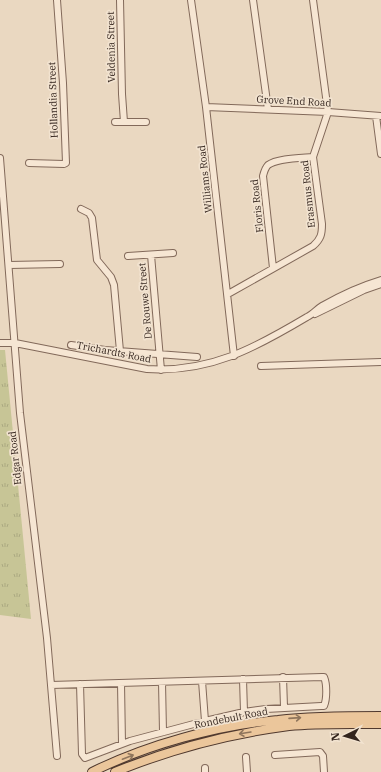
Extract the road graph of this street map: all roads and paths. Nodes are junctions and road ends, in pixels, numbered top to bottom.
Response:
1 (57, 0) edge
2 (120, 0) edge
3 (191, 0) edge
4 (253, 0) edge
5 (313, 0) edge
6 (206, 107) junction
7 (268, 109) junction
8 (328, 112) junction
9 (378, 116) edge
10 (115, 122) dead end
11 (124, 122) junction
12 (146, 122) dead end
13 (381, 154) edge
14 (313, 156) junction
15 (0, 158) edge
16 (29, 163) dead end
17 (81, 209) dead end
18 (173, 253) dead end
19 (151, 255) junction
20 (128, 256) dead end
21 (60, 264) dead end
22 (9, 266) junction
23 (273, 268) junction
24 (381, 280) edge
25 (381, 284) edge
26 (228, 294) junction
27 (310, 316) junction
28 (0, 343) edge
29 (15, 343) junction
30 (71, 345) dead end
31 (120, 351) junction
32 (159, 354) junction
33 (234, 356) junction
34 (197, 357) dead end
35 (381, 362) edge
36 (261, 366) dead end
37 (161, 370) junction
38 (283, 677) junction
39 (243, 679) junction
40 (202, 681) junction
41 (162, 682) junction
42 (121, 683) junction
43 (50, 684) junction
44 (80, 684) junction
45 (284, 708) junction
46 (244, 712) junction
47 (381, 716) edge
48 (205, 721) junction
49 (381, 724) edge
50 (163, 732) junction
51 (122, 744) junction
52 (275, 755) dead end
53 (57, 756) dead end
54 (246, 757) dead end
55 (92, 772) edge
56 (115, 772) edge
57 (247, 772) edge
58 (324, 772) edge

1 - 16 street, Hollandia Street
2 - 11 street, Veldenia Street
3 - 6 street, Williams Road
4 - 7 street
5 - 8 street
6 - 7 street, Grove End Road
6 - 26 street, Williams Road
7 - 8 street, Grove End Road
8 - 9 street, Grove End Road
8 - 14 street, Erasmus Road
9 - 13 street
10 - 11 street
11 - 12 street
14 - 23 street, Erasmus Road
14 - 23 street, Floris Road
15 - 22 street, Edgar Road
17 - 31 street
18 - 19 street
19 - 20 street
19 - 32 street, De Rouwe Street
21 - 22 street
22 - 29 street, Edgar Road
23 - 26 street, Erasmus Road
24 - 27 street, Trichardts Road
25 - 27 street, Trichardts Road
26 - 33 street, Williams Road
27 - 33 street, Trichardts Road
28 - 29 street, Trichardts Road
29 - 37 street, Trichardts Road
29 - 43 street, Edgar Road
30 - 31 street
31 - 32 street
32 - 34 street
32 - 37 street, De Rouwe Street
33 - 37 street, Trichardts Road
35 - 36 street
38 - 39 street
38 - 45 street
38 - 45 street
39 - 40 street
39 - 46 street
40 - 41 street
40 - 48 street
41 - 42 street
41 - 50 street
42 - 44 street
42 - 51 street
43 - 44 street
43 - 53 street, Edgar Road
44 - 51 street
45 - 46 street
46 - 48 street
55 -> 47 main road, Rondebult Road
48 - 50 street
49 -> 56 main road, Rondebult Road
50 - 51 street
52 - 58 street
54 - 57 street

